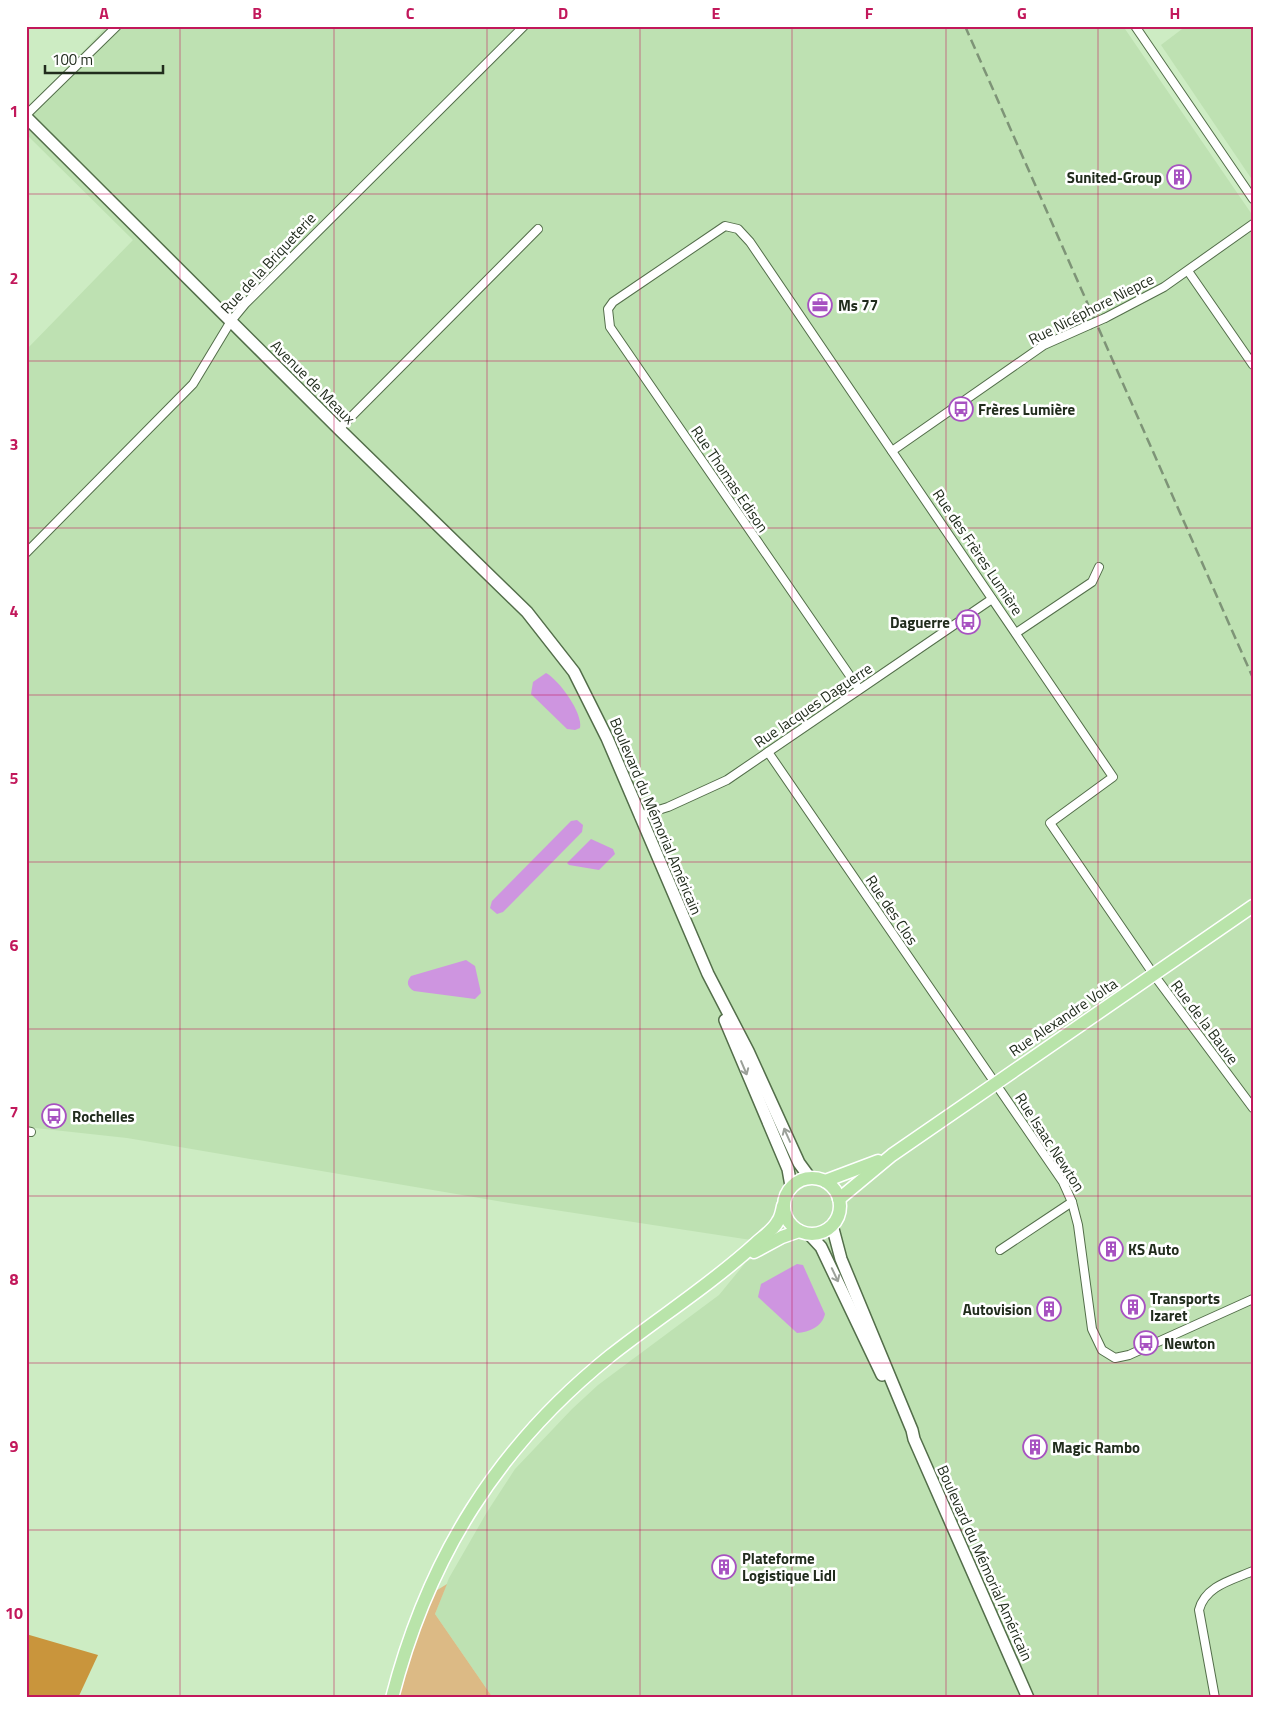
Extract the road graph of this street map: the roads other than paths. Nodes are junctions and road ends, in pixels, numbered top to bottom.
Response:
1 (117, 26) edge
2 (524, 26) edge
3 (1135, 26) edge
4 (26, 116) edge
5 (1253, 199) edge
6 (1253, 224) edge
7 (538, 229) dead end
8 (1188, 271) junction
9 (635, 286) joint
10 (231, 321) junction
11 (1253, 365) edge
12 (339, 429) junction
13 (892, 451) junction
14 (26, 552) edge
15 (1099, 567) dead end
16 (992, 599) junction
17 (1016, 633) junction
18 (574, 672) joint
19 (859, 689) junction
20 (768, 752) junction
21 (639, 816) junction
22 (1253, 906) edge
23 (708, 974) junction
24 (1154, 975) junction
25 (994, 1083) junction
26 (1253, 1108) edge
27 (892, 1155) junction
28 (810, 1178) junction
29 (825, 1181) junction
30 (791, 1186) junction
31 (839, 1199) junction
32 (1072, 1202) junction
33 (783, 1206) junction
34 (832, 1225) junction
35 (804, 1233) junction
36 (1000, 1250) dead end
37 (736, 1262) junction
38 (1253, 1299) edge
39 (914, 1439) junction
40 (1253, 1571) edge
41 (392, 1698) edge
42 (1028, 1698) edge
43 (1215, 1698) edge

1 - 4 street
2 - 10 street, Rue de la Briqueterie
3 - 5 street
4 - 10 street, Avenue de Meaux
6 - 8 street, Rue Nicéphore Niepce
7 - 12 street
8 - 11 street
8 - 13 street, Rue Nicéphore Niepce, bridge
9 - 13 street, Rue des Frères Lumière
9 - 19 street, Rue Thomas Edison
10 - 12 street, Avenue de Meaux
10 - 14 street, Rue de la Briqueterie
12 - 18 street, Avenue de Meaux
13 - 16 street, Rue des Frères Lumière
15 - 17 street
16 - 17 street, Rue des Frères Lumière
16 - 19 street, Rue Jacques Daguerre
17 - 24 street, Rue des Frères Lumière
18 - 21 street, Boulevard du Mémorial Américain
19 - 20 street, Rue Jacques Daguerre
20 - 21 street, Rue Jacques Daguerre
20 - 25 street, Rue des Clos
21 - 23 street, Boulevard du Mémorial Américain
22 - 24 main road, Rue Alexandre Volta
28 -> 23 street
23 -> 30 street
24 - 25 main road, Rue Alexandre Volta
24 - 26 street, Rue de la Bauve
25 - 27 main road, Rue Alexandre Volta
25 - 32 street, Rue Isaac Newton
27 - 29 main road, Rue Alexandre Volta
27 - 31 main road, Rue Alexandre Volta
28 - 29 main road
28 - 30 main road
29 - 31 main road
30 - 33 main road
31 - 34 main road
32 - 36 street
32 - 38 street, Rue Isaac Newton
33 - 35 main road
33 - 37 main road
34 - 35 main road
34 - 39 street, Boulevard du Mémorial Américain
35 - 37 main road
35 -> 39 street, Boulevard du Mémorial Américain
37 - 41 main road
39 - 42 street, Boulevard du Mémorial Américain
40 - 43 street

